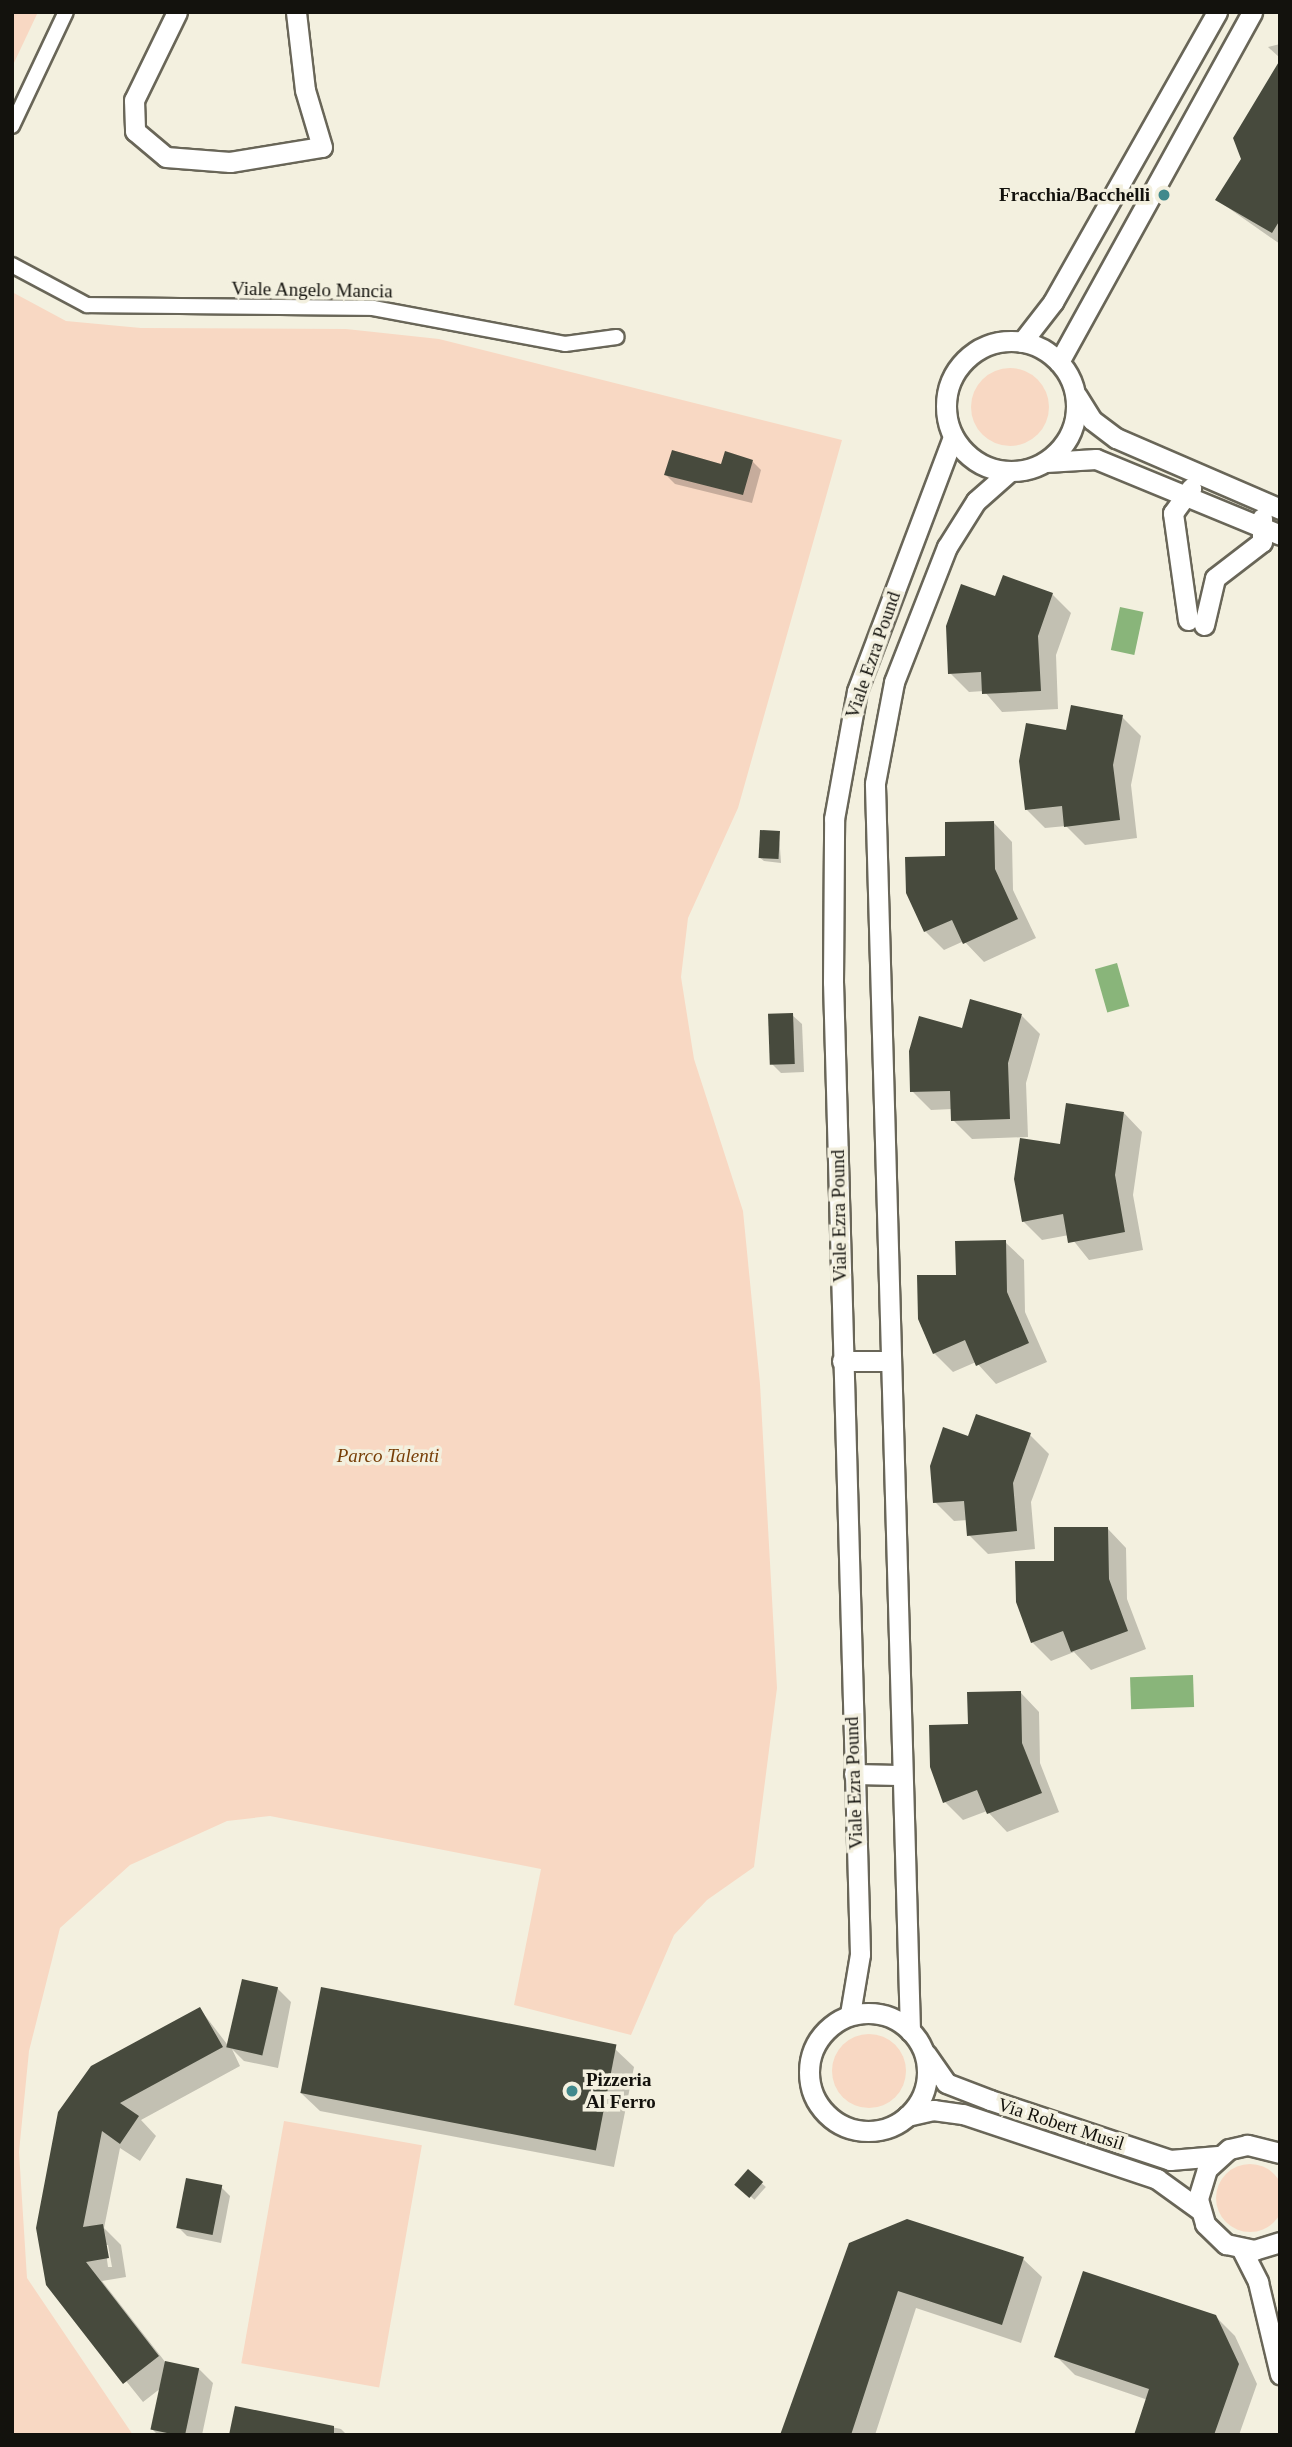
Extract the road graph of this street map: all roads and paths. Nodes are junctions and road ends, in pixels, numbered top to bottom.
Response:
1 (66, 12) edge
2 (177, 12) edge
3 (296, 12) edge
4 (1217, 12) edge
5 (1252, 12) edge
6 (12, 126) edge
7 (12, 265) edge
8 (617, 337) dead end
9 (1022, 342) junction
10 (1059, 362) junction
11 (1075, 393) junction
12 (953, 437) junction
13 (1045, 462) junction
14 (1009, 472) junction
15 (1205, 477) junction
16 (1182, 494) junction
17 (1260, 499) junction
18 (1280, 509) edge
19 (1271, 532) edge
20 (842, 1361) junction
21 (887, 1361) junction
22 (854, 1774) junction
23 (899, 1775) junction
24 (850, 2014) junction
25 (910, 2031) junction
26 (922, 2048) junction
27 (907, 2116) junction
28 (1274, 2148) edge
29 (1218, 2156) junction
30 (1200, 2210) junction
31 (1280, 2242) edge
32 (1242, 2250) junction
33 (1280, 2374) edge

1 - 6 street
2 - 3 street
4 - 9 street
5 - 10 street
7 - 8 street, Viale Angelo Mancia
9 - 10 street
9 - 12 street
10 - 11 street
11 - 13 street
11 - 15 street
12 - 14 street
12 - 20 street, Viale Ezra Pound
13 - 14 street
13 - 16 street
14 - 21 street, Viale Ezra Pound
15 - 16 street
15 - 17 street
16 - 19 street
16 - 19 street
17 - 18 street
17 - 19 street
20 - 21 street
20 - 22 street, Viale Ezra Pound
21 - 23 street, Viale Ezra Pound
22 - 23 street
22 - 24 street, Viale Ezra Pound
23 - 25 street, Viale Ezra Pound
24 - 25 street
24 - 27 street
25 - 26 street
26 - 27 street
26 - 29 street, Via Robert Musil
27 - 30 street, Via Robert Musil
28 - 29 street, Via Robert Musil
29 - 30 street
30 - 32 street, Via Robert Musil
31 - 32 street
32 - 33 street

